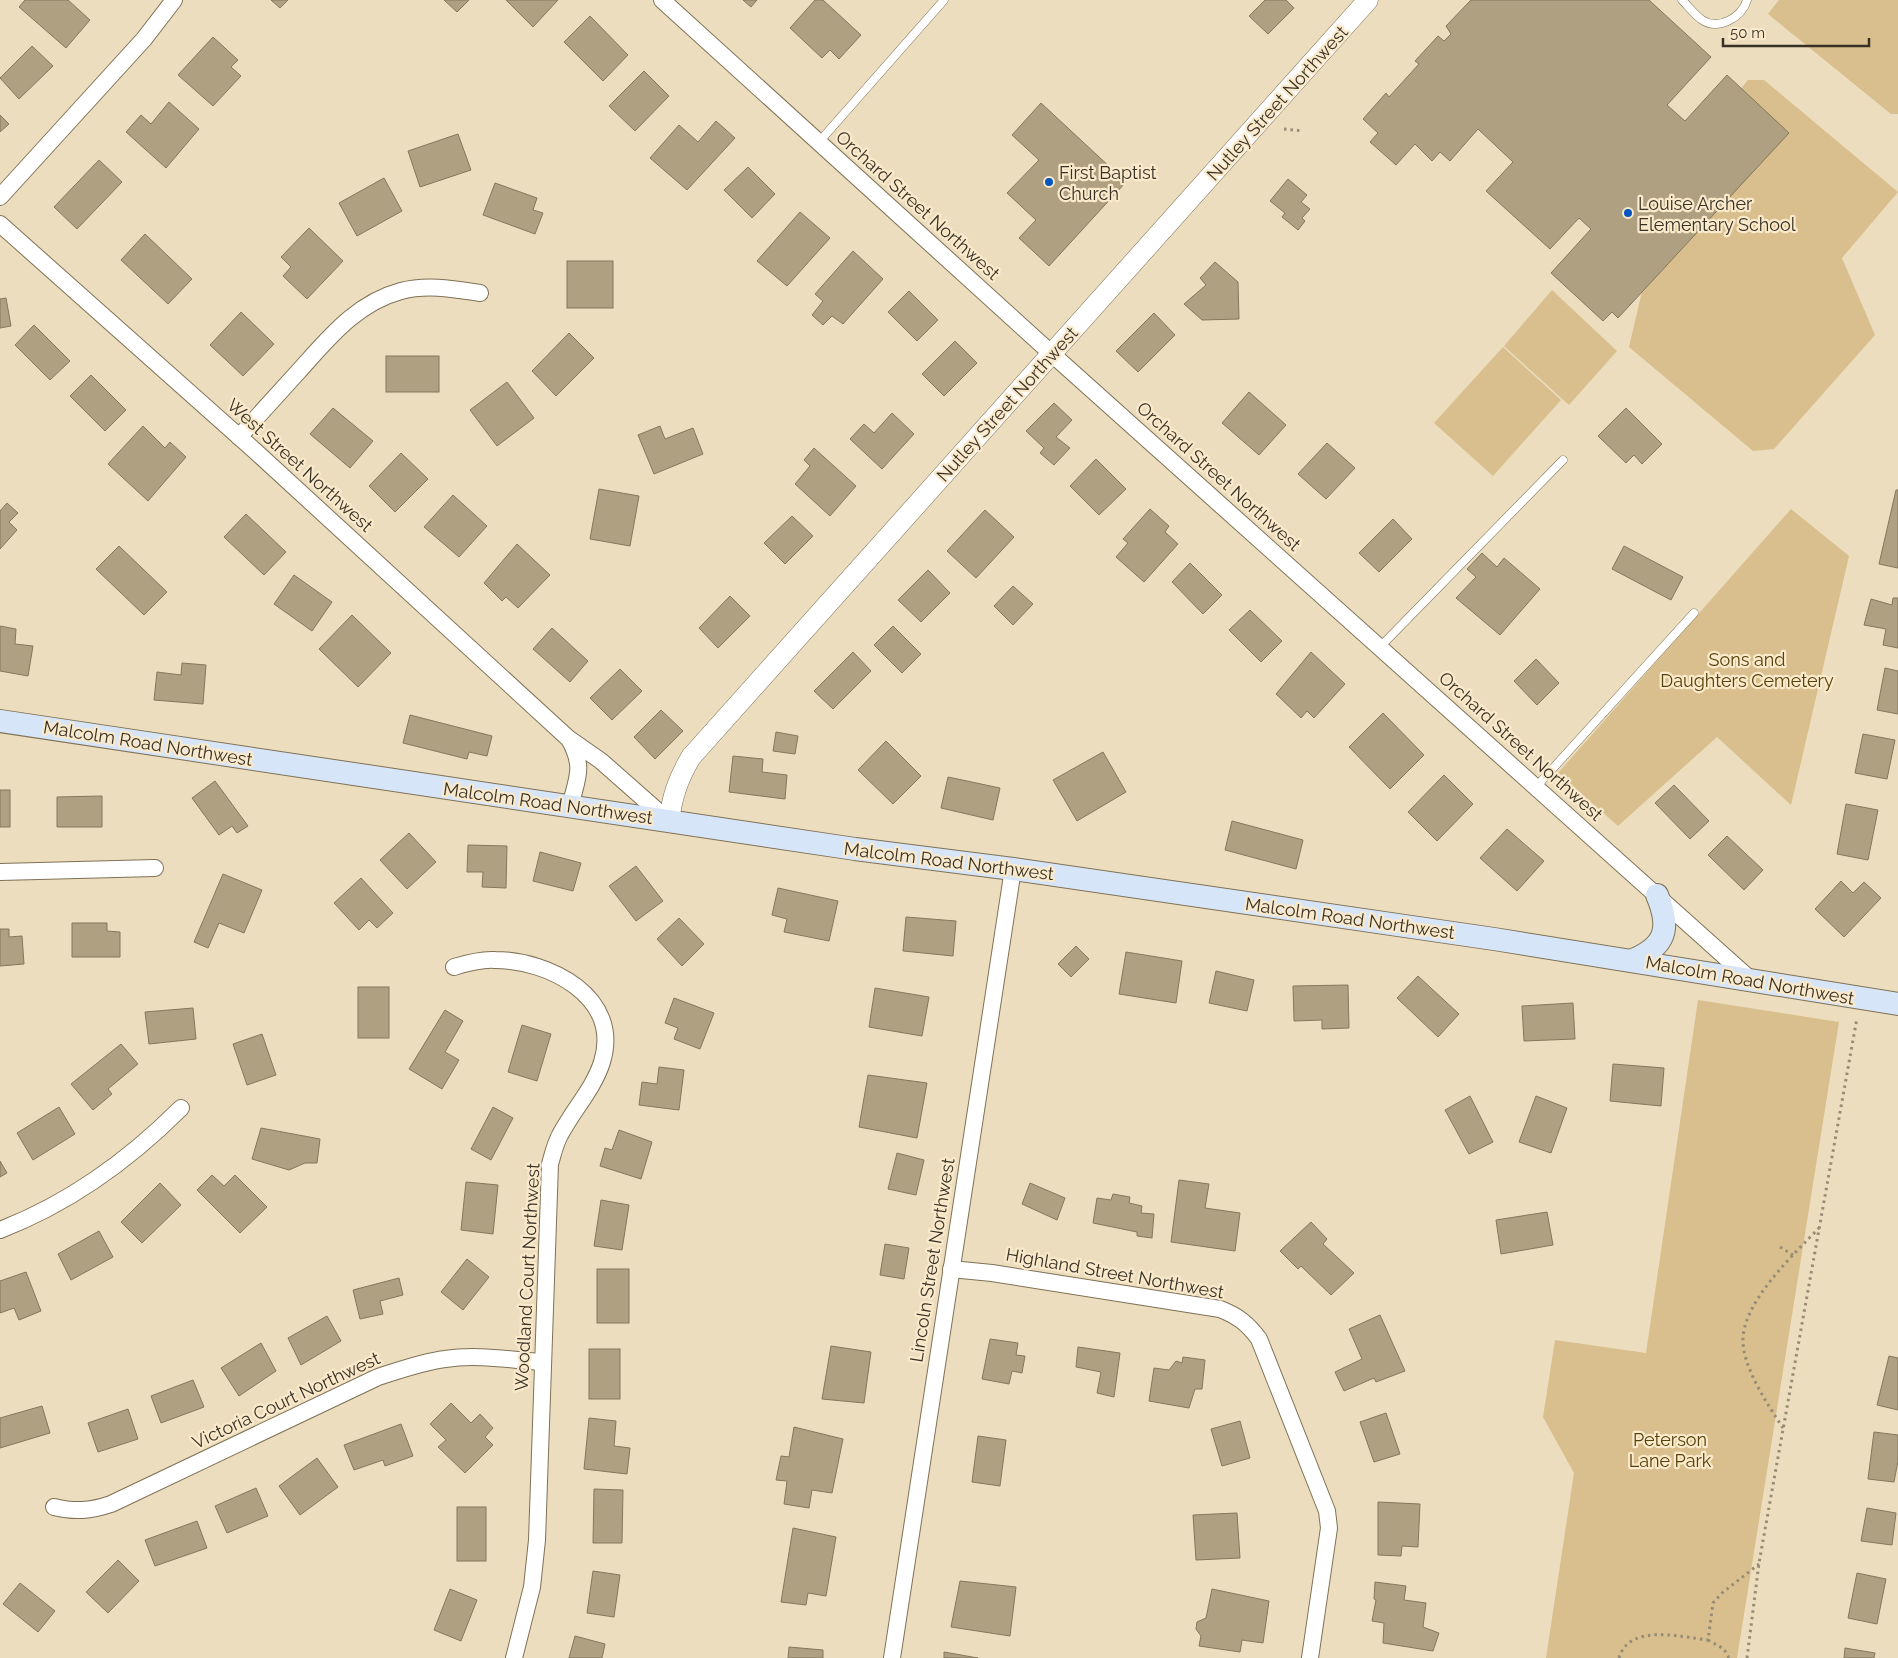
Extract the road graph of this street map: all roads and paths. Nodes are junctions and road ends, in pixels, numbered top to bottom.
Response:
1 (174, 0) edge
2 (662, 0) edge
3 (944, 0) edge
4 (1368, 0) edge
5 (1682, 0) edge
6 (1747, 0) edge
7 (1284, 129) dead end
8 (1303, 131) dead end
9 (819, 142) junction
10 (0, 197) edge
11 (0, 224) edge
12 (480, 293) dead end
13 (1052, 354) junction
14 (239, 436) junction
15 (1563, 460) dead end
16 (1694, 613) dead end
17 (1380, 647) junction
18 (0, 721) edge
19 (569, 739) junction
20 (1536, 787) junction
21 (570, 807) junction
22 (669, 822) junction
23 (155, 868) dead end
24 (1013, 869) junction
25 (0, 872) edge
26 (1657, 895) junction
27 (1633, 960) junction
28 (454, 967) dead end
29 (1750, 980) junction
30 (1860, 999) junction
31 (1898, 1004) edge
32 (181, 1108) dead end
33 (1820, 1227) junction
34 (0, 1230) edge
35 (1780, 1247) dead end
36 (1793, 1255) junction
37 (951, 1269) junction
38 (542, 1362) junction
39 (1783, 1428) junction
40 (54, 1508) dead end
41 (1759, 1563) junction
42 (1708, 1640) junction
43 (514, 1658) edge
44 (892, 1658) edge
45 (1310, 1658) edge
46 (1619, 1658) edge
47 (1729, 1658) edge
48 (1747, 1658) edge

1 - 10 street
2 - 9 street, Orchard Street Northwest
3 - 9 lane
4 - 13 street, Nutley Street Northwest
5 - 6 lane
7 - 8 path
9 - 13 street, Orchard Street Northwest
11 - 14 street, West Street Northwest
12 - 14 street
13 - 17 street, Orchard Street Northwest
13 - 22 street, Nutley Street Northwest
14 - 19 street, West Street Northwest
15 - 17 lane
16 - 20 lane
17 - 20 street, Orchard Street Northwest
18 - 21 main road, Malcolm Road Northwest
19 - 21 street, West Street Northwest
19 - 22 street, West Street Northwest
20 - 26 street, Orchard Street Northwest
21 - 22 main road, Malcolm Road Northwest
22 - 24 main road, Malcolm Road Northwest
23 - 25 street
24 - 27 main road, Malcolm Road Northwest
24 - 37 street, Lincoln Street Northwest
26 - 27 main road
26 - 29 street, Orchard Street Northwest
27 - 29 main road, Malcolm Road Northwest
28 - 38 street, Woodland Court Northwest
29 - 30 main road, Malcolm Road Northwest
30 - 31 main road, Malcolm Road Northwest
30 - 33 path
32 - 34 street
33 - 36 path
33 - 39 path
35 - 36 path
36 - 39 path
37 - 44 street, Lincoln Street Northwest
37 - 45 street, Highland Street Northwest
38 - 40 street, Victoria Court Northwest
38 - 43 street, Woodland Court Northwest
39 - 41 path
41 - 42 path
41 - 48 path
42 - 46 path
42 - 47 path

